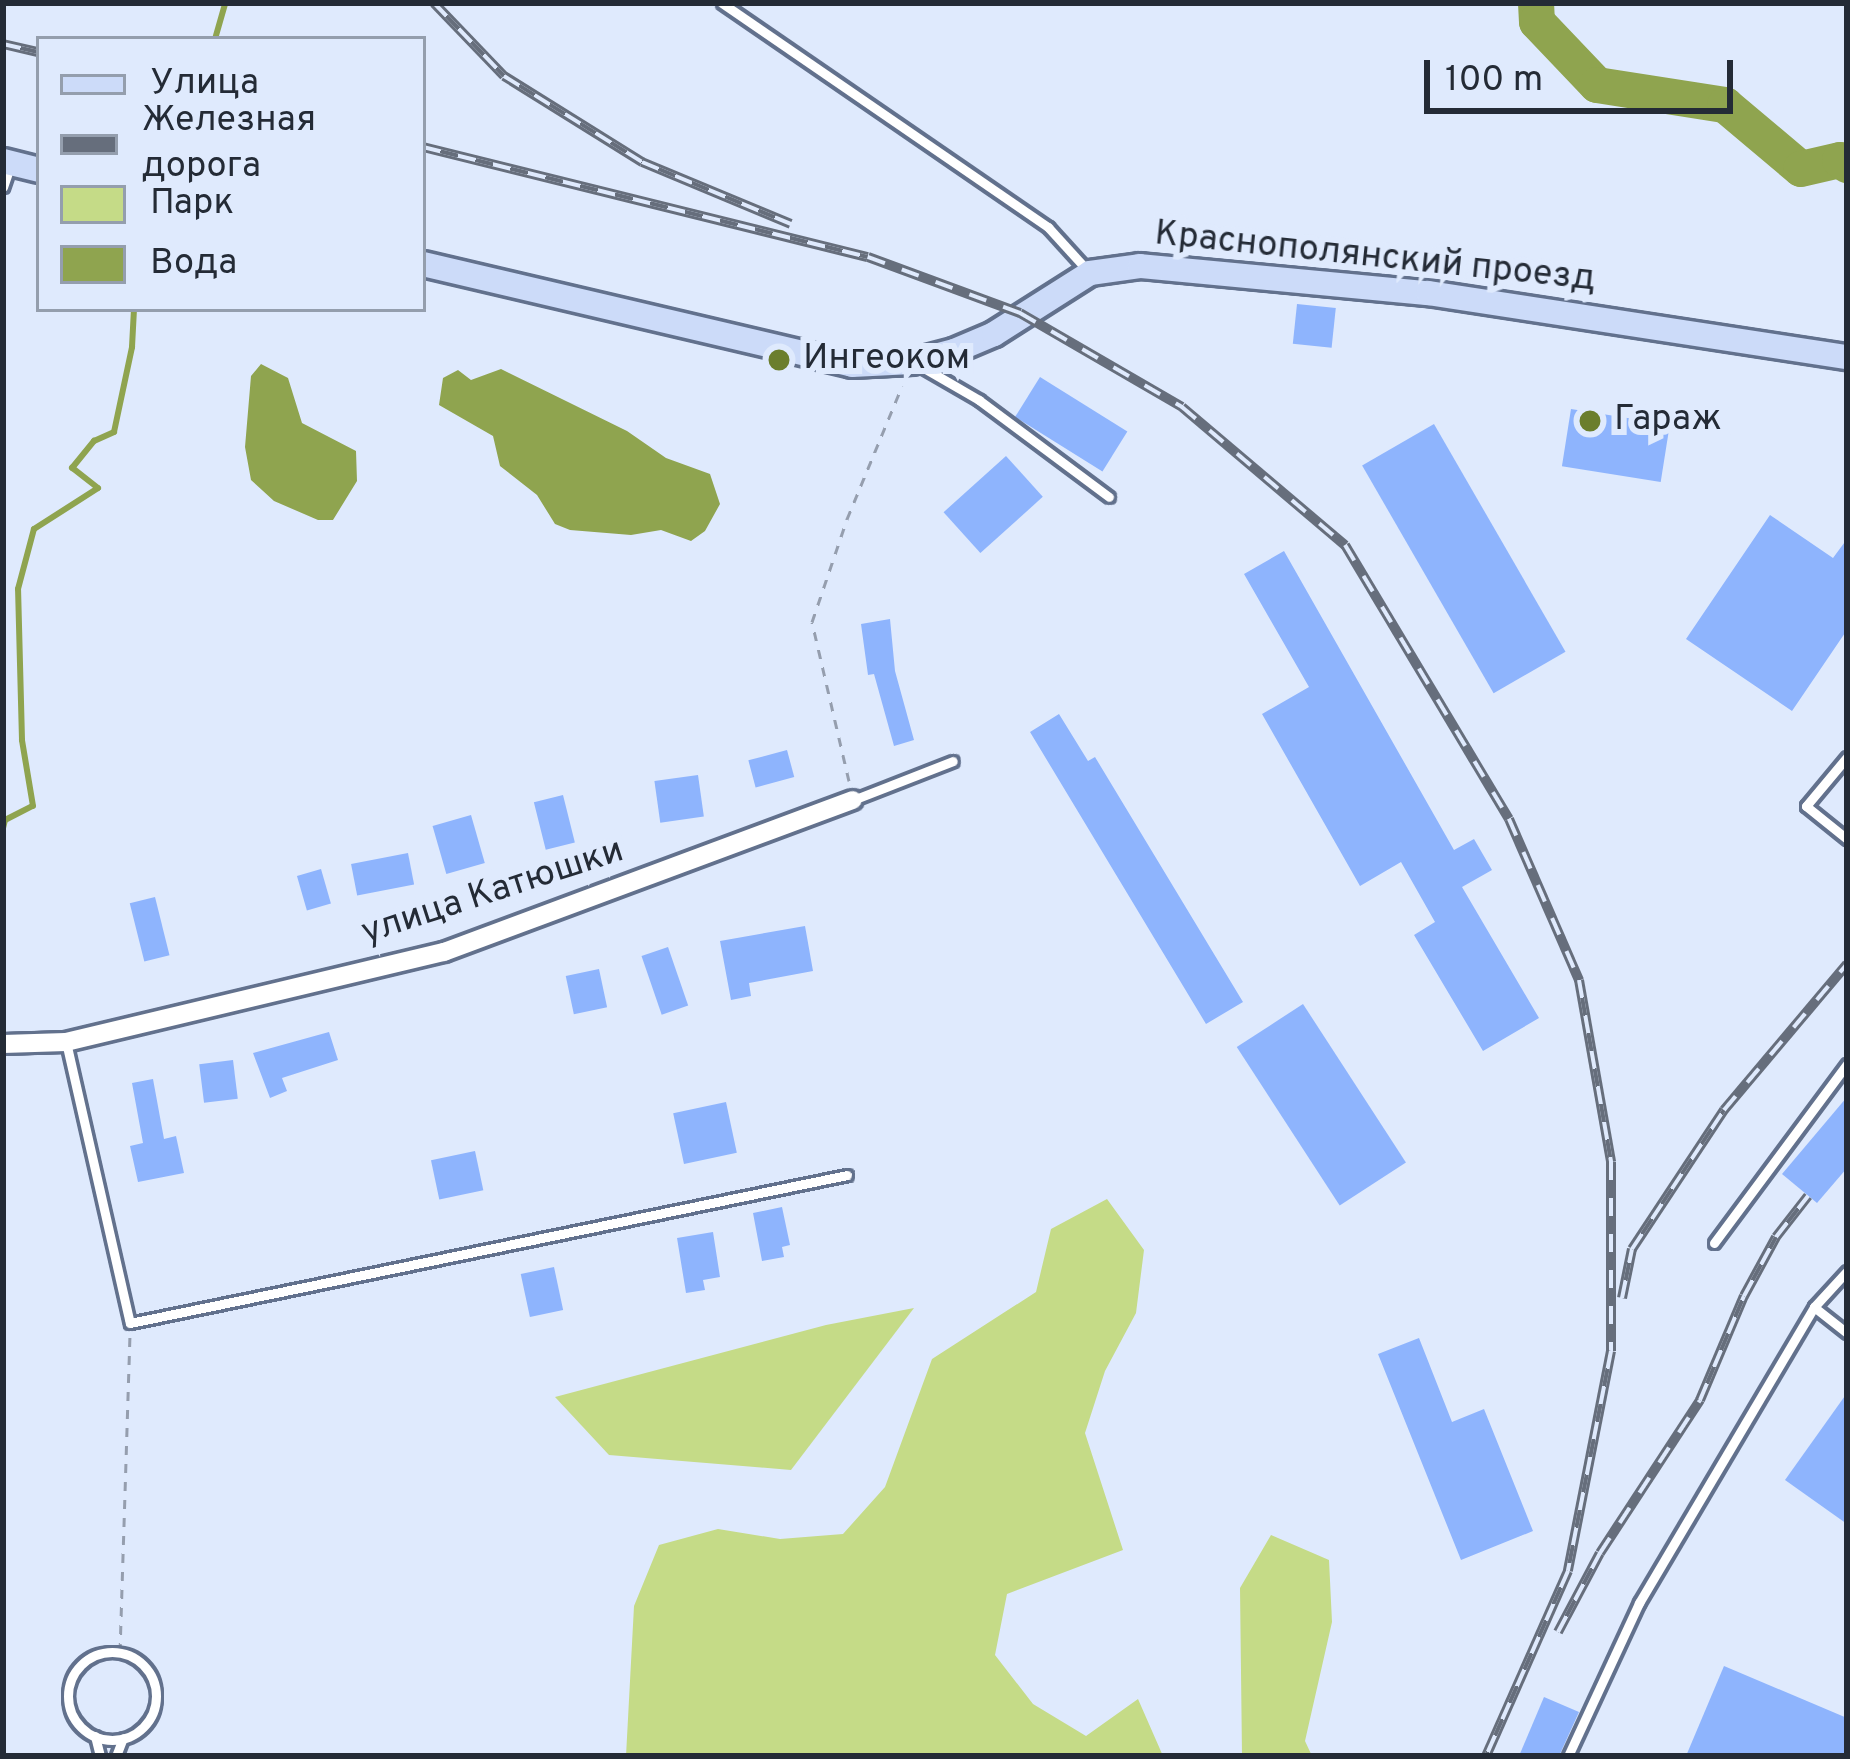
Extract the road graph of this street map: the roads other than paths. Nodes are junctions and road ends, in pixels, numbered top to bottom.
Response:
1 (722, 3) edge
2 (426, 265) edge
3 (1090, 273) junction
4 (1847, 357) edge
5 (912, 362) junction
6 (1109, 497) dead end
7 (1847, 758) edge
8 (952, 761) dead end
9 (854, 800) joint
10 (1847, 839) edge
11 (66, 1042) junction
12 (3, 1044) edge
13 (1847, 1064) edge
14 (847, 1175) dead end
15 (1714, 1243) dead end
16 (1847, 1271) edge
17 (1814, 1306) junction
18 (1847, 1334) edge
19 (94, 1736) junction
20 (123, 1738) junction
21 (100, 1756) edge
22 (116, 1756) edge
23 (1568, 1756) edge

1 - 3 lane
2 - 5 main road, Краснополянский проезд
3 - 4 main road, Краснополянский проезд
3 - 5 main road, Краснополянский проезд
5 - 6 lane
7 - 10 lane
8 - 9 lane
9 - 11 street, улица Катюшки
11 - 12 street, улица Катюшки
11 - 14 lane
13 - 15 lane
16 - 17 lane
17 - 18 lane
17 - 23 lane
19 - 20 lane
19 - 20 lane
19 - 21 lane
20 - 22 lane

